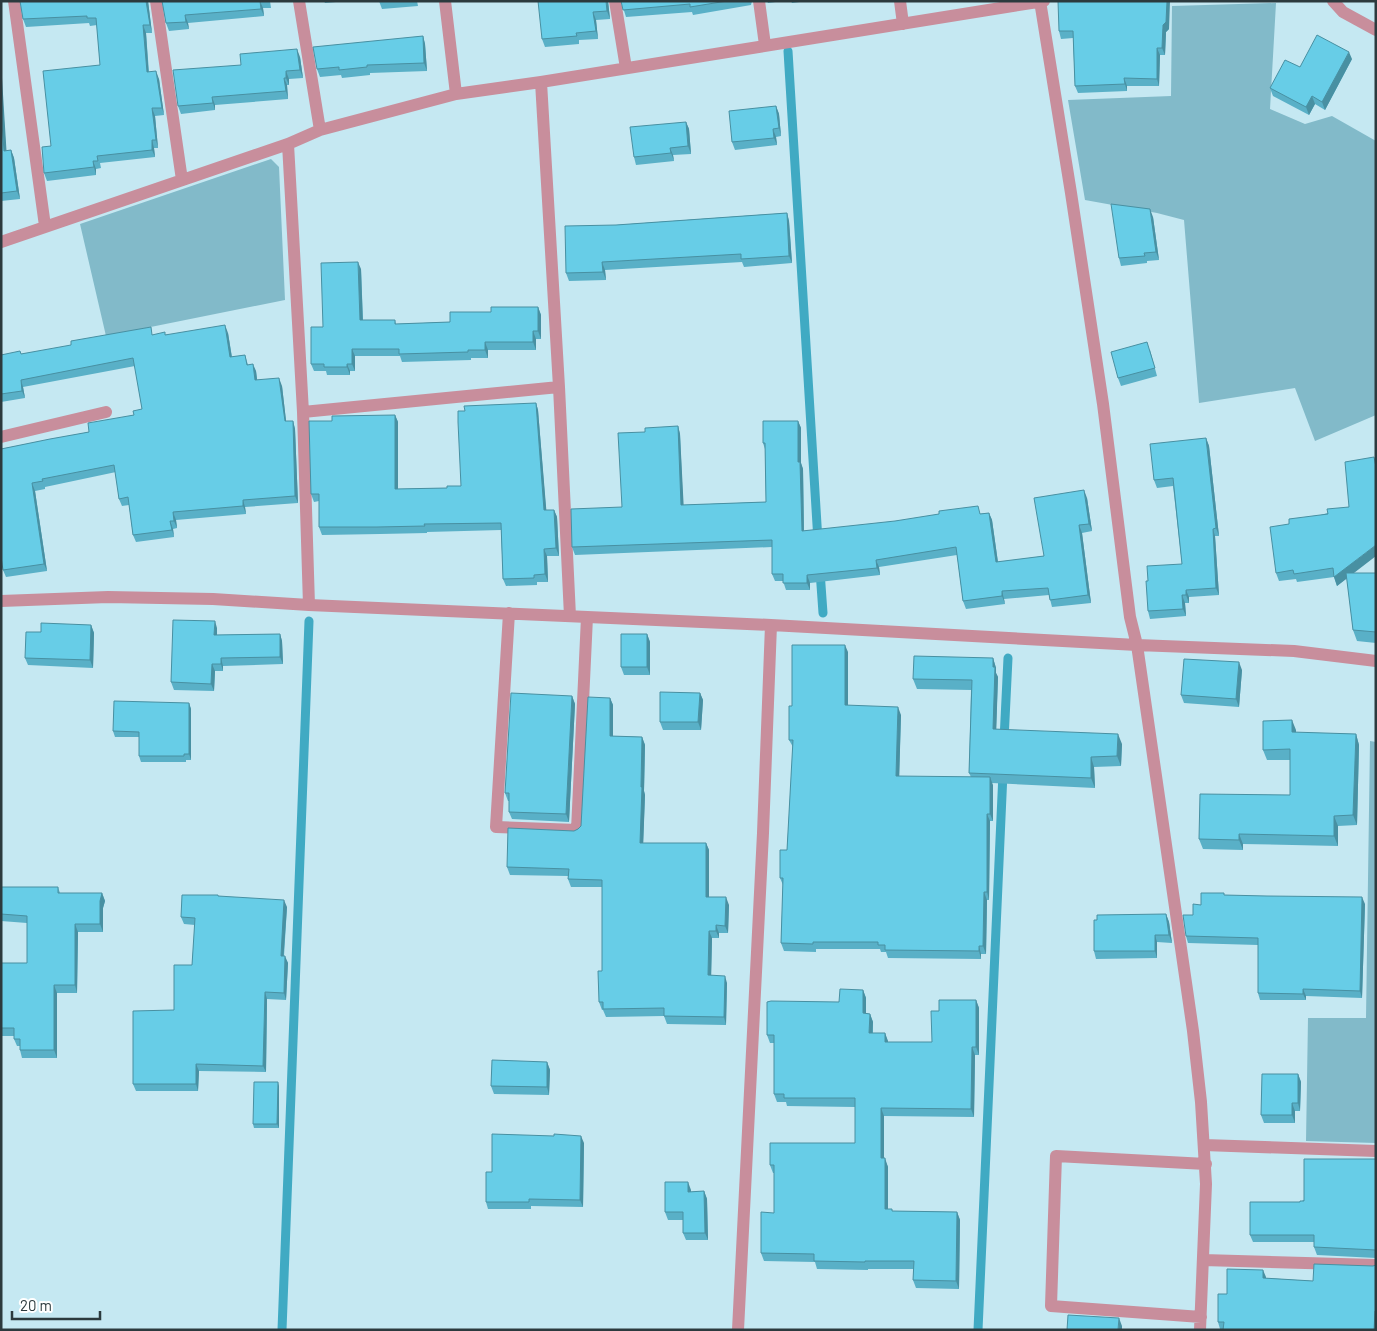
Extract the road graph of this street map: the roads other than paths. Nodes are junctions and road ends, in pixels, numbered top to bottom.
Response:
1 (14, 1) edge
2 (156, 1) edge
3 (299, 1) edge
4 (445, 1) edge
5 (616, 1) edge
6 (759, 1) edge
7 (900, 1) edge
8 (1044, 1) edge
9 (1333, 1) edge
10 (1040, 2) edge
11 (903, 24) junction
12 (1376, 30) edge
13 (765, 45) junction
14 (626, 68) junction
15 (541, 82) junction
16 (456, 94) junction
17 (320, 130) junction
18 (288, 144) junction
19 (182, 180) junction
20 (45, 226) junction
21 (1, 242) edge
22 (559, 387) junction
23 (106, 412) dead end
24 (303, 412) junction
25 (1, 438) edge
26 (1, 601) edge
27 (309, 604) junction
28 (510, 613) junction
29 (570, 616) junction
30 (586, 617) junction
31 (771, 625) junction
32 (1137, 645) junction
33 (1376, 661) edge
34 (1204, 1145) junction
35 (1376, 1151) edge
36 (1206, 1164) junction
37 (1203, 1260) junction
38 (1376, 1265) edge
39 (1201, 1323) edge
40 (738, 1330) edge

1 - 20 street
2 - 19 street
3 - 17 street
4 - 16 street
5 - 14 street
6 - 13 street
7 - 11 street
8 - 10 street
9 - 12 street
10 - 11 street
10 - 32 street
11 - 13 street
13 - 14 street
14 - 15 street
15 - 16 street
15 - 22 street
16 - 17 street
17 - 18 street
18 - 19 street
18 - 24 street
19 - 20 street
20 - 21 street
22 - 24 street
22 - 29 street
23 - 25 street
24 - 27 street
26 - 27 street
27 - 28 street
28 - 29 street
28 - 30 street
29 - 30 street
30 - 31 street
31 - 32 street
31 - 40 street
32 - 33 street
32 - 34 street
34 - 35 street
34 - 36 street
36 - 37 street
36 - 39 street
37 - 38 street
37 - 39 street

